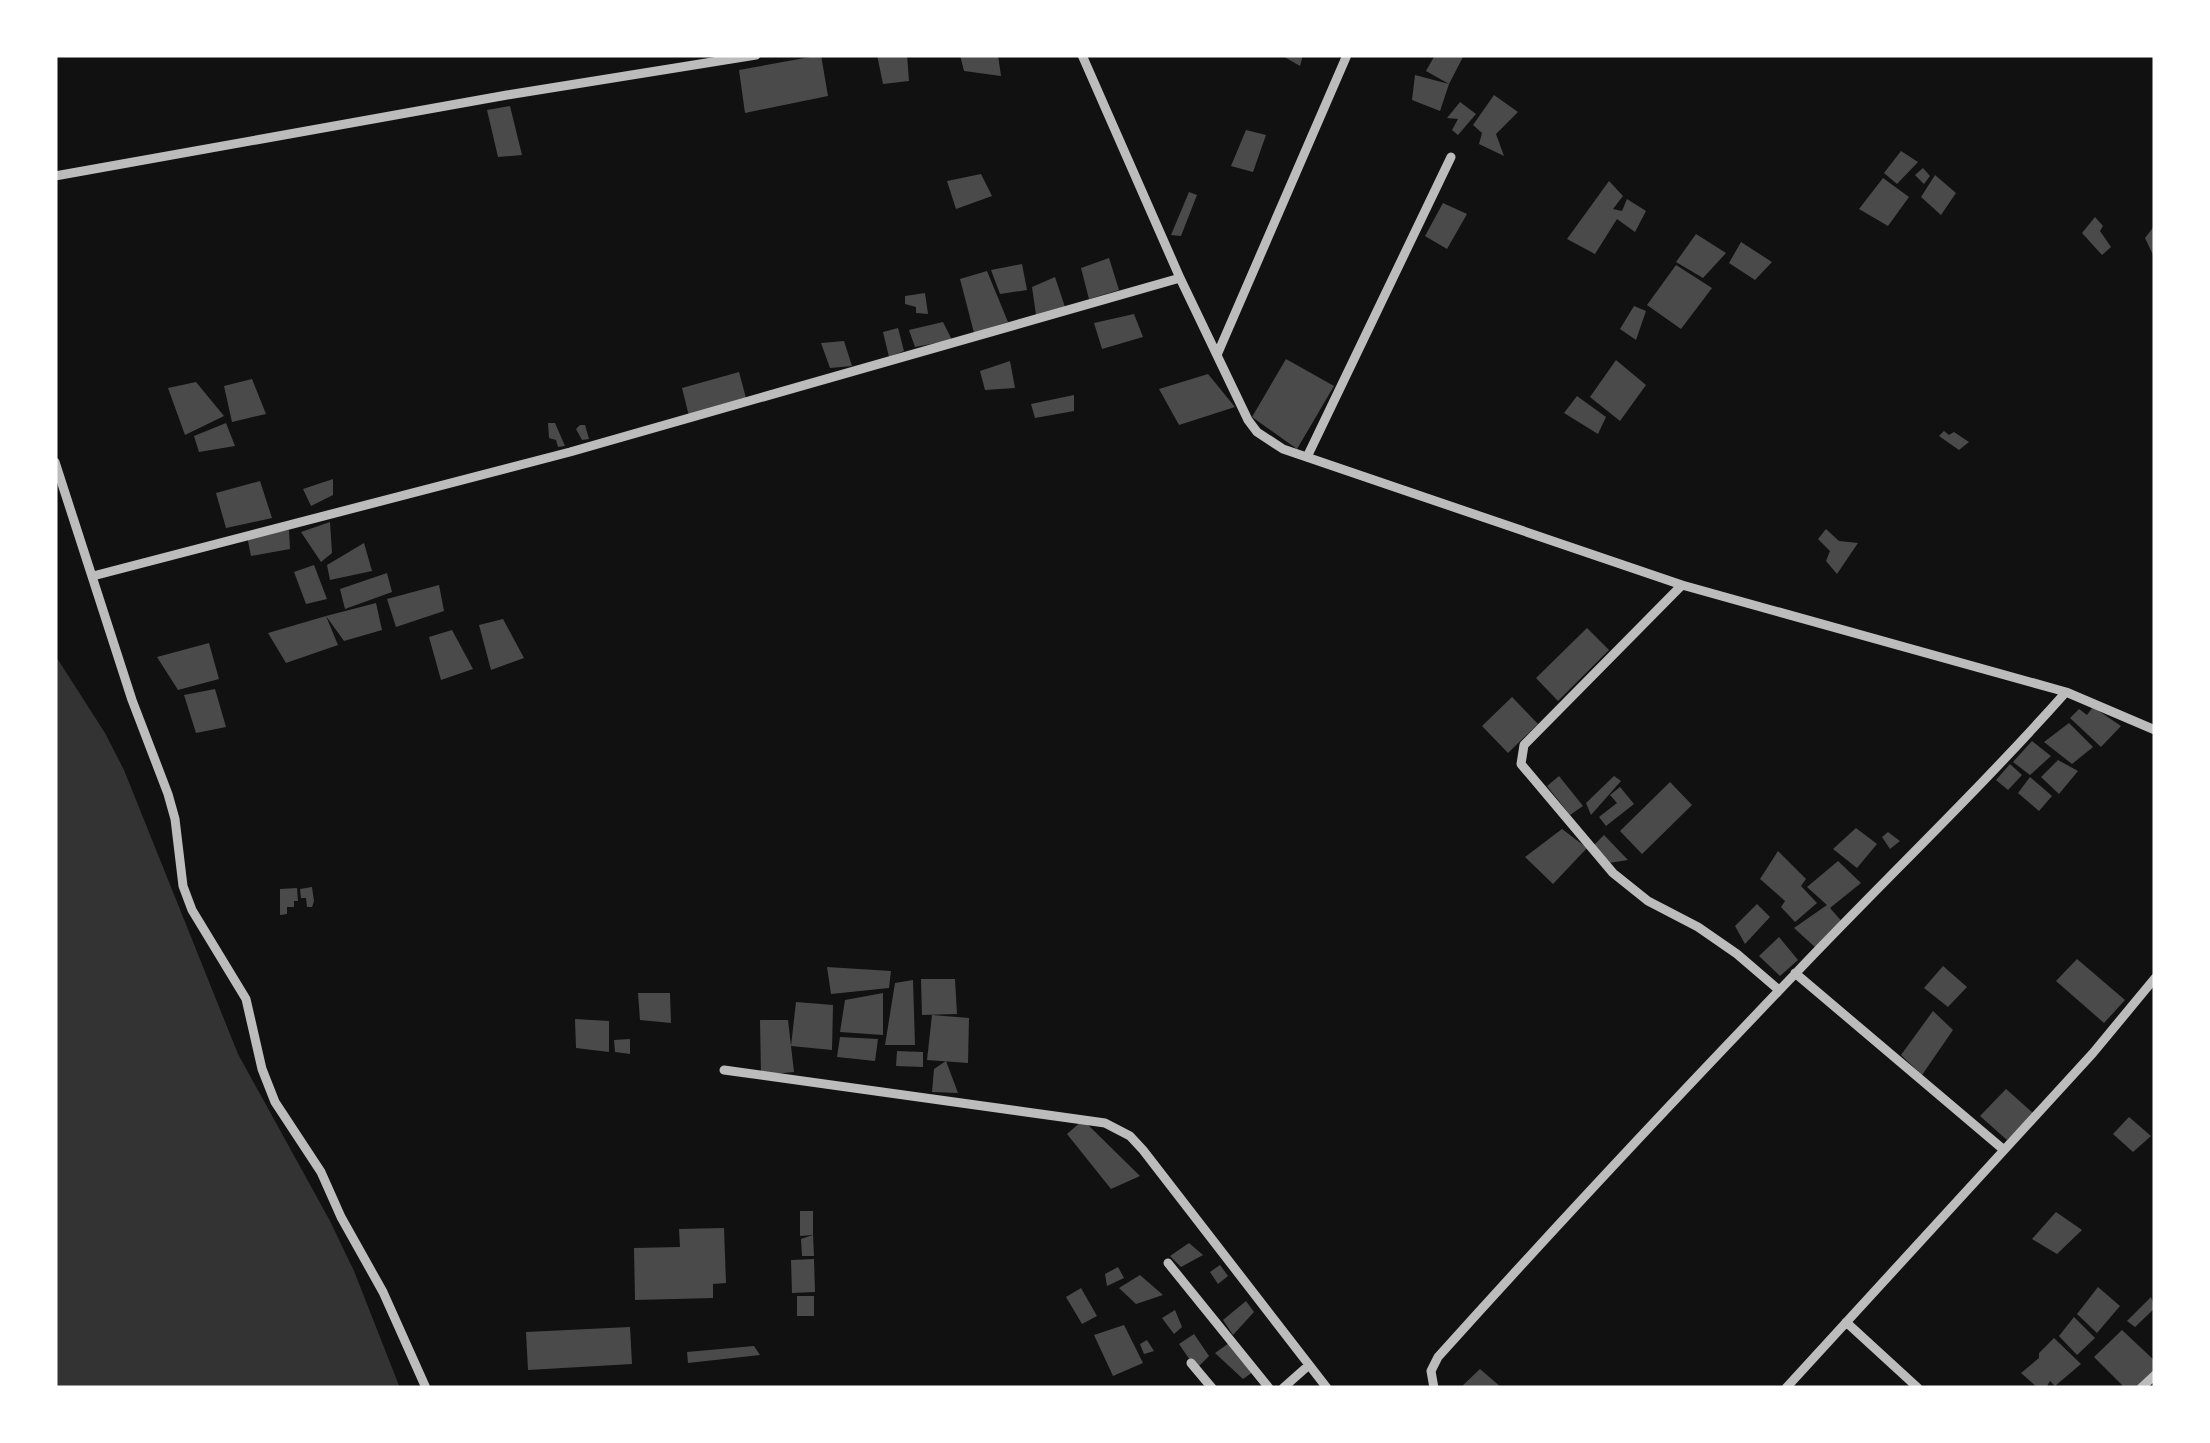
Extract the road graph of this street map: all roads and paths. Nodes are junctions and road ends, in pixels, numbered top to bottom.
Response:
1 (756, 55) edge
2 (1082, 55) edge
3 (1346, 55) edge
4 (1451, 157) dead end
5 (55, 176) edge
6 (1180, 278) junction
7 (1218, 356) junction
8 (1308, 457) junction
9 (55, 462) edge
10 (93, 576) junction
11 (1682, 586) junction
12 (2066, 692) junction
13 (2155, 730) edge
14 (1795, 973) junction
15 (2155, 978) edge
16 (1779, 990) junction
17 (724, 1070) dead end
18 (2004, 1150) junction
19 (1168, 1264) dead end
20 (1846, 1322) junction
21 (1191, 1363) dead end
22 (1310, 1365) junction
23 (2155, 1374) edge
24 (426, 1388) edge
25 (1212, 1388) edge
26 (1270, 1388) edge
27 (1283, 1388) edge
28 (1327, 1388) edge
29 (1434, 1388) edge
30 (1786, 1388) edge
31 (1918, 1388) edge
32 (2141, 1388) edge

1 - 5 street
2 - 6 street
3 - 7 street
4 - 8 street
6 - 7 street
6 - 10 street
7 - 8 street
8 - 11 street
9 - 10 street
10 - 24 street
11 - 12 street
11 - 16 street
12 - 13 street
12 - 14 street
14 - 16 street
14 - 18 street
15 - 18 street
16 - 29 street
17 - 22 street
18 - 20 street
19 - 26 street
20 - 30 street
20 - 31 street
21 - 25 street
22 - 27 street
22 - 28 street
23 - 32 street

